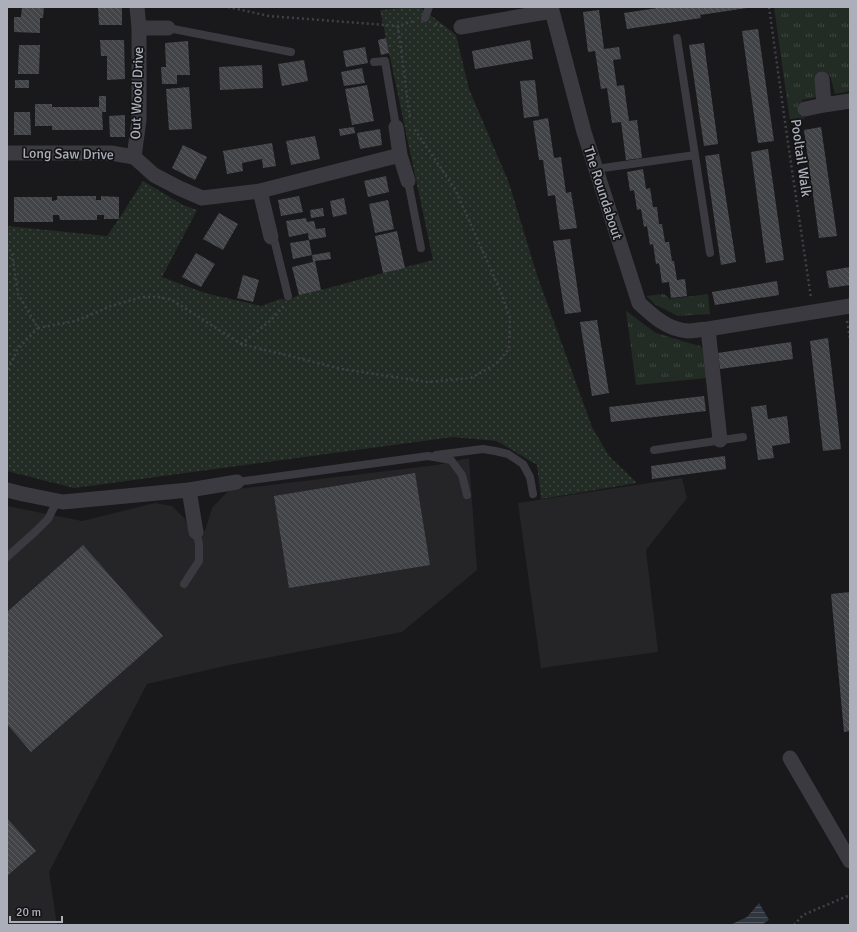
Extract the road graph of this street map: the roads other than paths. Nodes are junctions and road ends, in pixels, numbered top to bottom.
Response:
1 (137, 7) edge
2 (429, 7) edge
3 (551, 9) edge
4 (425, 18) road end
5 (461, 27) road end
6 (139, 28) junction
7 (168, 28) joint
8 (677, 38) dead end
9 (291, 52) dead end
10 (374, 62) dead end
11 (822, 79) dead end
12 (850, 101) edge
13 (824, 105) junction
14 (805, 109) dead end
15 (396, 127) joint
16 (7, 152) edge
17 (400, 155) junction
18 (695, 155) junction
19 (134, 157) junction
20 (596, 168) junction
21 (408, 181) joint
22 (260, 191) junction
23 (271, 237) joint
24 (421, 248) dead end
25 (710, 253) dead end
26 (288, 296) road end
27 (850, 306) edge
28 (708, 329) junction
29 (743, 436) dead end
30 (720, 440) junction
31 (654, 450) dead end
32 (428, 456) junction
33 (237, 482) joint
34 (7, 490) edge
35 (189, 490) junction
36 (533, 494) dead end
37 (467, 495) dead end
38 (57, 501) junction
39 (196, 532) joint
40 (7, 557) edge
41 (184, 584) dead end
42 (790, 758) dead end
43 (850, 861) edge

1 - 6 street, Out Wood Drive
2 - 4 lane
3 - 5 street
3 - 20 street, The Roundabout
6 - 7 street, Out Wood Drive
6 - 19 street, Out Wood Drive
7 - 9 lane
8 - 18 lane
10 - 15 lane
11 - 13 street
12 - 13 street
13 - 14 street
15 - 17 street
16 - 19 street, Long Saw Drive
17 - 21 street
17 - 22 street, Long Saw Drive
18 - 20 lane
18 - 25 lane
19 - 22 street, Long Saw Drive
20 - 28 street, The Roundabout
21 - 24 lane
22 - 23 street
23 - 26 lane
27 - 28 street, The Roundabout
28 - 30 street
29 - 30 lane
30 - 31 lane
32 - 33 lane
32 - 36 lane
32 - 37 lane
33 - 35 street
34 - 38 street
35 - 38 street
35 - 39 street
38 - 40 lane
39 - 41 lane
42 - 43 street

